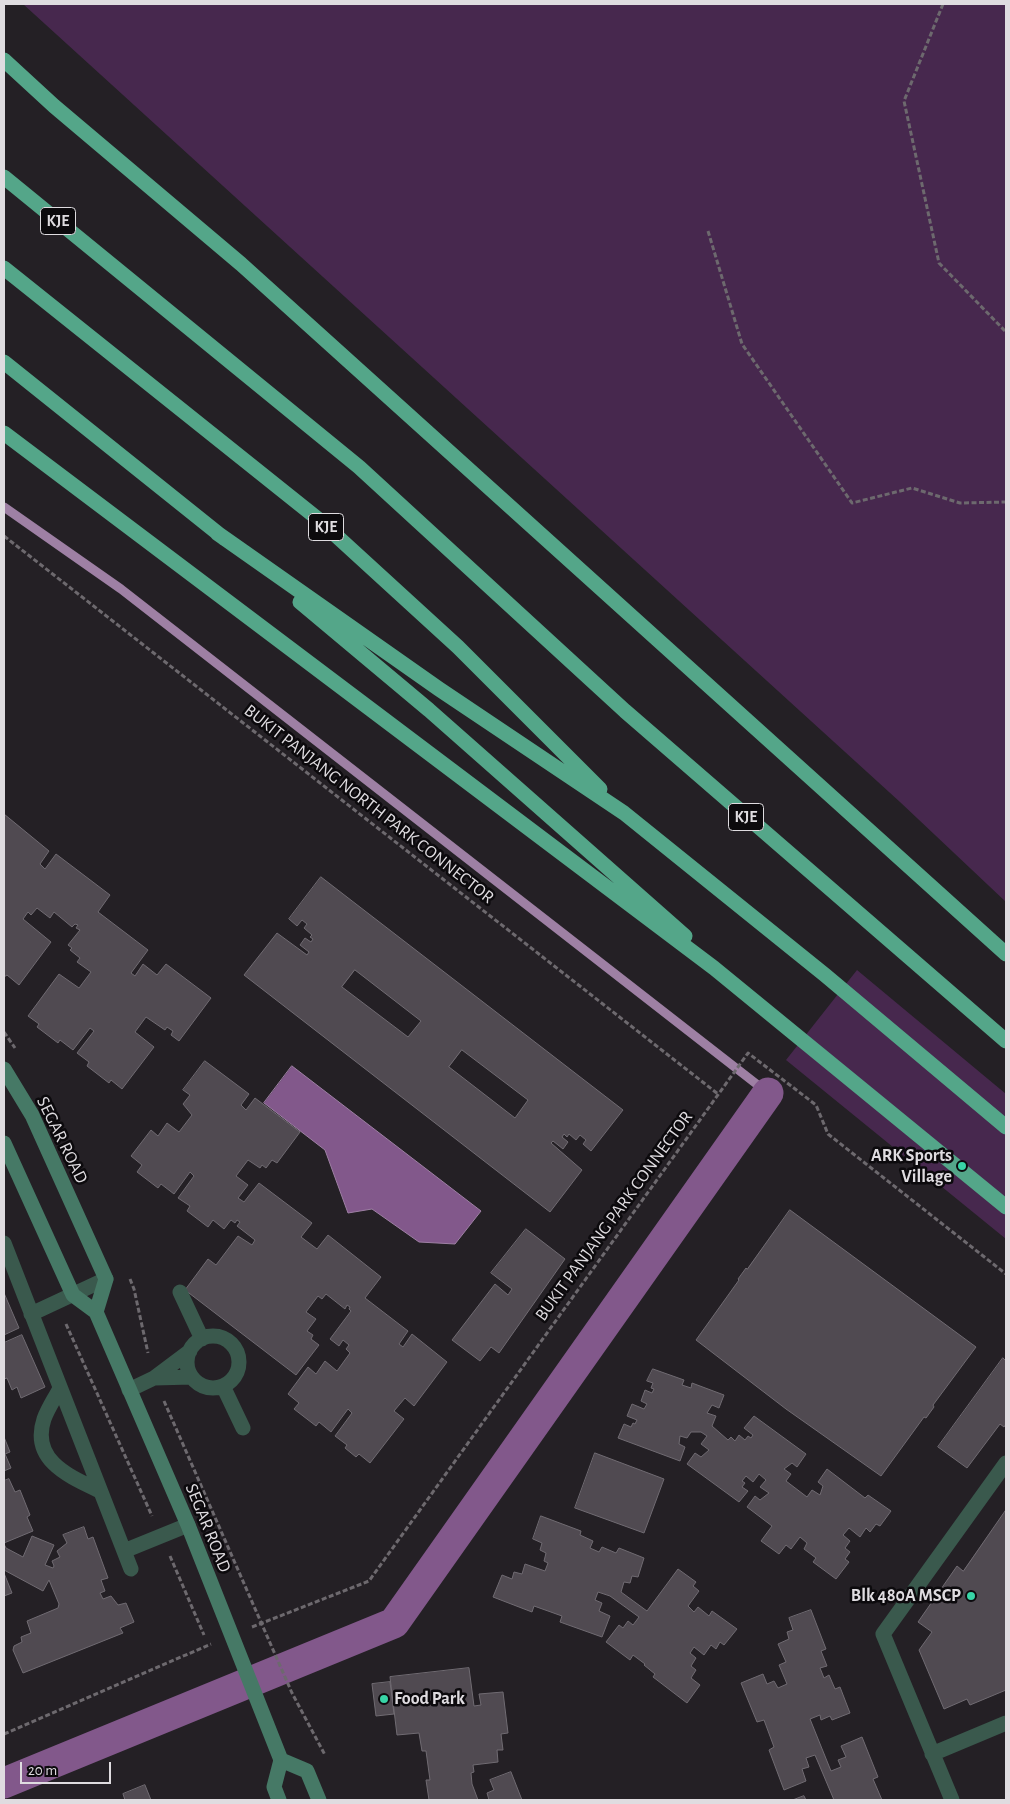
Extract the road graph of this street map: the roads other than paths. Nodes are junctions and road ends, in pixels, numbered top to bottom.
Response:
1 (4, 60) edge
2 (4, 68) edge
3 (54, 106) junction
4 (4, 177) edge
5 (4, 268) edge
6 (4, 362) edge
7 (4, 433) edge
8 (217, 533) junction
9 (624, 812) junction
10 (1006, 954) edge
11 (714, 968) junction
12 (1006, 1042) edge
13 (4, 1069) edge
14 (1006, 1127) edge
15 (4, 1143) edge
16 (1006, 1207) edge
17 (4, 1243) edge
18 (106, 1279) junction
19 (180, 1292) dead end
20 (73, 1295) junction
21 (96, 1312) junction
22 (31, 1314) junction
23 (202, 1338) junction
24 (190, 1351) junction
25 (192, 1377) junction
26 (154, 1378) junction
27 (223, 1386) junction
28 (60, 1388) junction
29 (129, 1390) junction
30 (243, 1428) dead end
31 (1006, 1463) edge
32 (100, 1491) junction
33 (188, 1525) junction
34 (124, 1551) junction
35 (132, 1569) dead end
36 (1006, 1723) edge
37 (932, 1754) junction
38 (281, 1760) junction
39 (279, 1800) edge
40 (319, 1800) edge
41 (952, 1800) edge

1 - 3 highway
2 - 3 highway
3 - 10 highway
4 - 12 highway, KJE
5 - 9 highway, KJE
6 - 8 highway
7 - 11 highway
8 - 9 highway
8 - 11 highway
9 - 14 highway, KJE
11 - 16 highway
13 - 18 street, SEGAR ROAD
15 - 20 street
17 - 22 lane
18 - 20 lane
18 - 21 street
19 - 23 lane
20 - 21 street
20 - 22 lane
21 - 29 street, SEGAR ROAD
22 - 28 lane
23 - 24 lane
23 - 27 lane
24 - 25 lane
24 - 26 lane
25 - 26 lane
25 - 27 lane
26 - 29 lane
27 - 30 lane
28 - 32 lane
28 - 32 lane
29 - 33 street, SEGAR ROAD
31 - 37 lane
32 - 34 lane
33 - 34 lane
33 - 38 street, SEGAR ROAD
34 - 35 lane
36 - 37 lane
37 - 41 lane
38 - 39 street
38 - 40 street

